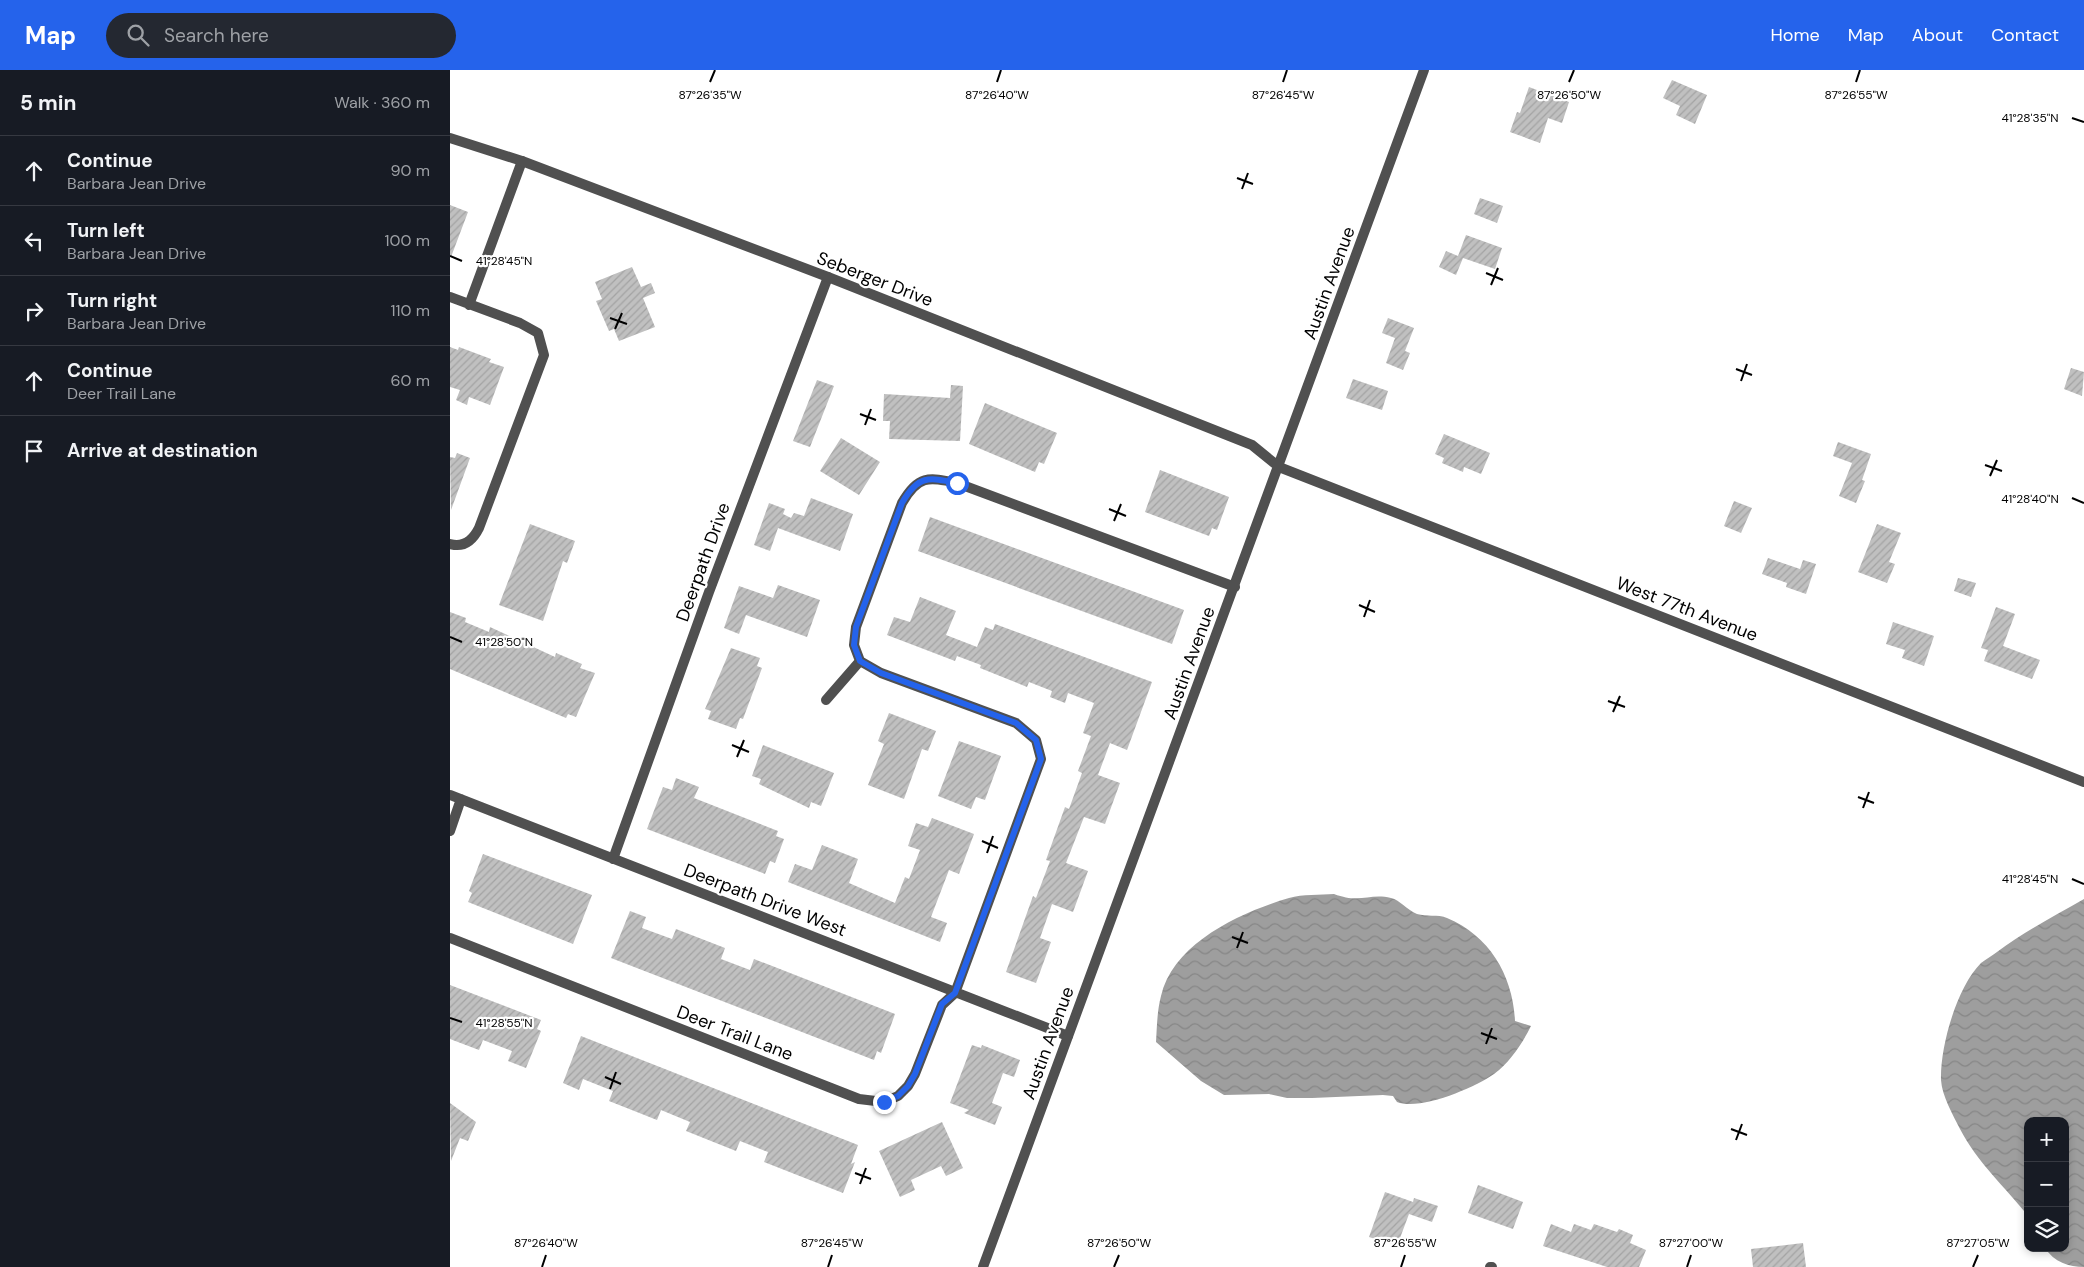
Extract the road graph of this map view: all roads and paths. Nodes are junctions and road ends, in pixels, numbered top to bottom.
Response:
1 (1424, 70) edge
2 (450, 138) edge
3 (522, 161) junction
4 (828, 278) junction
5 (450, 297) edge
6 (469, 305) junction
7 (1279, 467) junction
8 (454, 545) edge
9 (1235, 587) junction
10 (860, 661) junction
11 (826, 700) dead end
12 (2084, 782) edge
13 (450, 795) edge
14 (461, 799) junction
15 (450, 831) edge
16 (613, 859) junction
17 (450, 938) edge
18 (955, 993) junction
19 (1068, 1036) junction
20 (983, 1267) edge

1 - 7 street, Austin Avenue
2 - 3 street, Seberger Drive
3 - 4 street, Seberger Drive
3 - 6 street
4 - 7 street, Seberger Drive
4 - 16 street, Deerpath Drive
5 - 6 street
6 - 8 street
7 - 9 street, Austin Avenue
7 - 12 street, West 77th Avenue
9 - 10 street
9 - 19 street, Austin Avenue
10 - 11 street
10 - 18 street
13 - 14 street, Deerpath Drive West
14 - 15 street
14 - 16 street, Deerpath Drive West
16 - 18 street, Deerpath Drive West
17 - 18 street, Deer Trail Lane
18 - 19 street, Deerpath Drive West
19 - 20 street, Austin Avenue

